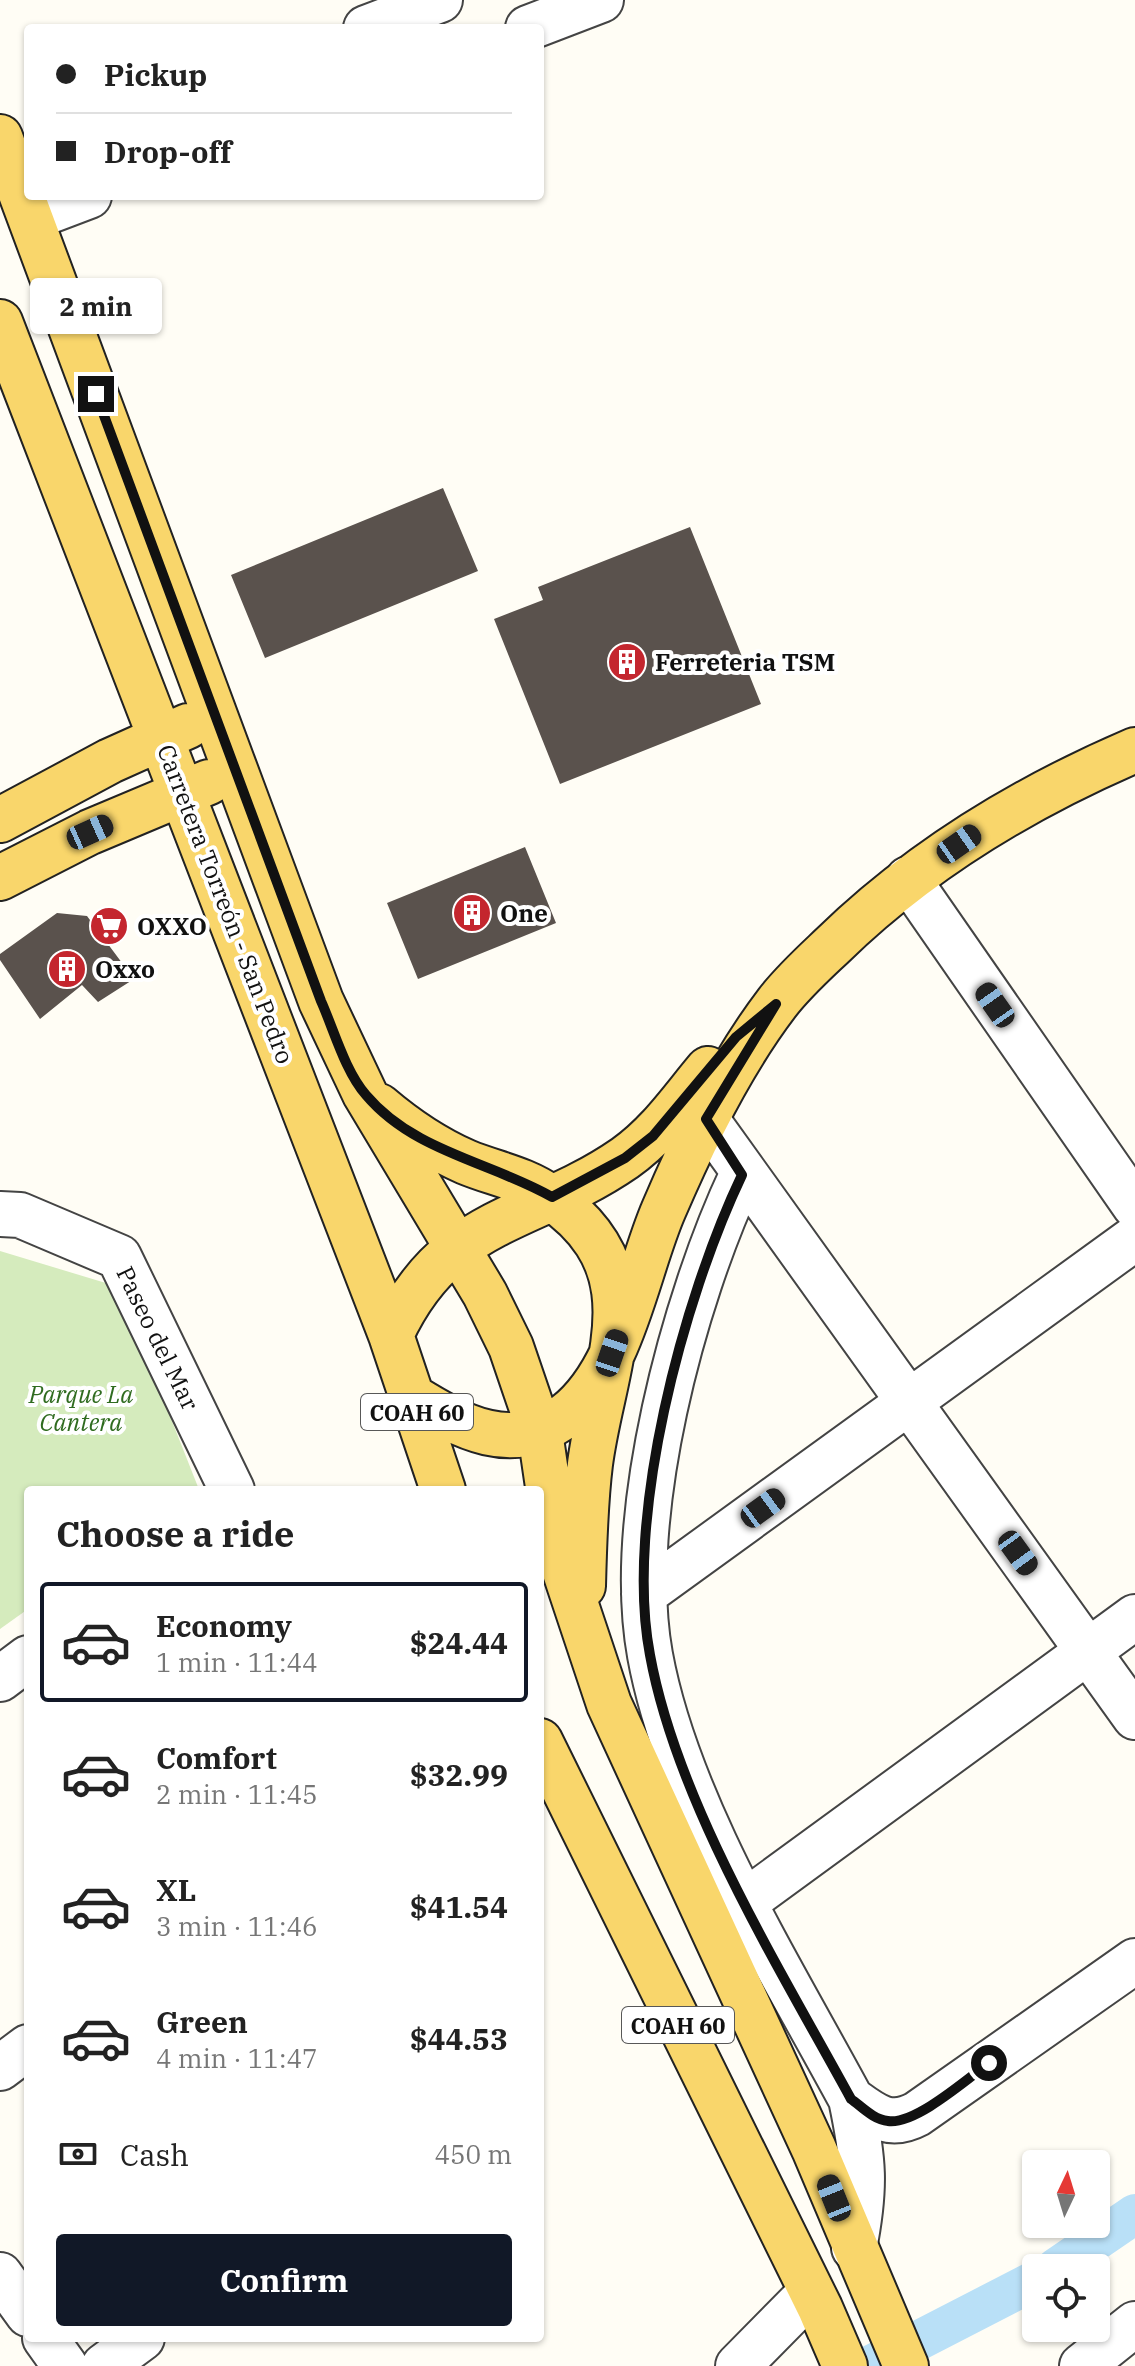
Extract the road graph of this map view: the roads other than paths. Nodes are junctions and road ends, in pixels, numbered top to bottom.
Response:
1 (440, 0) edge
2 (601, 0) edge
3 (377, 24) edge
4 (538, 24) edge
5 (12, 151) edge
6 (24, 193) edge
7 (26, 200) edge
8 (78, 200) edge
9 (31, 218) junction
10 (0, 322) edge
11 (217, 715) junction
12 (161, 737) junction
13 (1135, 750) edge
14 (237, 771) junction
15 (183, 793) junction
16 (0, 820) edge
17 (0, 878) edge
18 (908, 879) junction
19 (776, 1004) junction
20 (365, 1094) junction
21 (706, 1119) junction
22 (742, 1175) junction
23 (552, 1197) junction
24 (1135, 1206) edge
25 (0, 1214) edge
26 (1135, 1238) edge
27 (456, 1249) junction
28 (391, 1335) junction
29 (612, 1353) junction
30 (411, 1396) junction
31 (907, 1403) junction
32 (540, 1432) junction
33 (230, 1486) edge
34 (442, 1486) edge
35 (644, 1594) junction
36 (1135, 1617) edge
37 (582, 1625) junction
38 (1089, 1651) junction
39 (24, 1661) edge
40 (0, 1679) edge
41 (1135, 1717) edge
42 (544, 1749) edge
43 (745, 1902) junction
44 (1135, 1961) edge
45 (24, 2050) edge
46 (0, 2068) edge
47 (851, 2099) junction
48 (862, 2265) junction
49 (0, 2275) edge
50 (815, 2300) junction
51 (24, 2308) edge
52 (1135, 2324) edge
53 (48, 2342) edge
54 (137, 2342) edge
55 (65, 2366) edge
56 (104, 2366) edge
57 (738, 2366) edge
58 (845, 2366) edge
59 (906, 2366) edge
60 (1082, 2366) edge

1 - 3 street
2 - 4 street
5 - 6 main road, COAH 60
7 - 9 main road, COAH 60
8 - 9 street
9 - 11 main road, COAH 60
10 - 12 main road, Carretera Torreón - San Pedro / COAH 60
11 - 12 main road
11 - 14 main road, COAH 60
12 - 15 main road, Carretera Torreón - San Pedro / COAH 60
12 - 16 main road
13 - 18 main road
14 - 15 main road
14 - 20 main road, COAH 60
15 - 17 main road
15 - 28 main road, Carretera Torreón - San Pedro / COAH 60
18 - 19 main road
18 - 24 street
19 - 21 main road
19 - 23 main road
20 - 23 main road
20 - 27 main road, COAH 60
21 - 22 street
21 - 29 main road
22 - 31 street
22 - 35 street
23 - 27 main road
23 - 29 main road
25 - 33 street, Paseo del Mar
26 - 31 street
27 - 28 main road
27 - 32 main road, COAH 60
28 - 30 main road, Carretera Torreón - San Pedro / COAH 60
29 - 32 main road
29 - 37 main road
30 - 32 main road
30 - 34 main road, Carretera Torreón - San Pedro / COAH 60
31 - 35 street
31 - 38 street
32 - 37 main road, COAH 60
35 - 43 street
36 - 38 street
37 - 48 main road, COAH 60
38 - 41 street
38 - 43 street
39 - 40 street
42 - 50 main road, COAH 60
43 - 47 street
44 - 47 street
45 - 46 street
47 - 48 street
48 - 59 main road, COAH 60
49 - 51 street
50 - 57 street
50 - 58 main road, COAH 60
52 - 60 street
53 - 55 street
54 - 56 street

